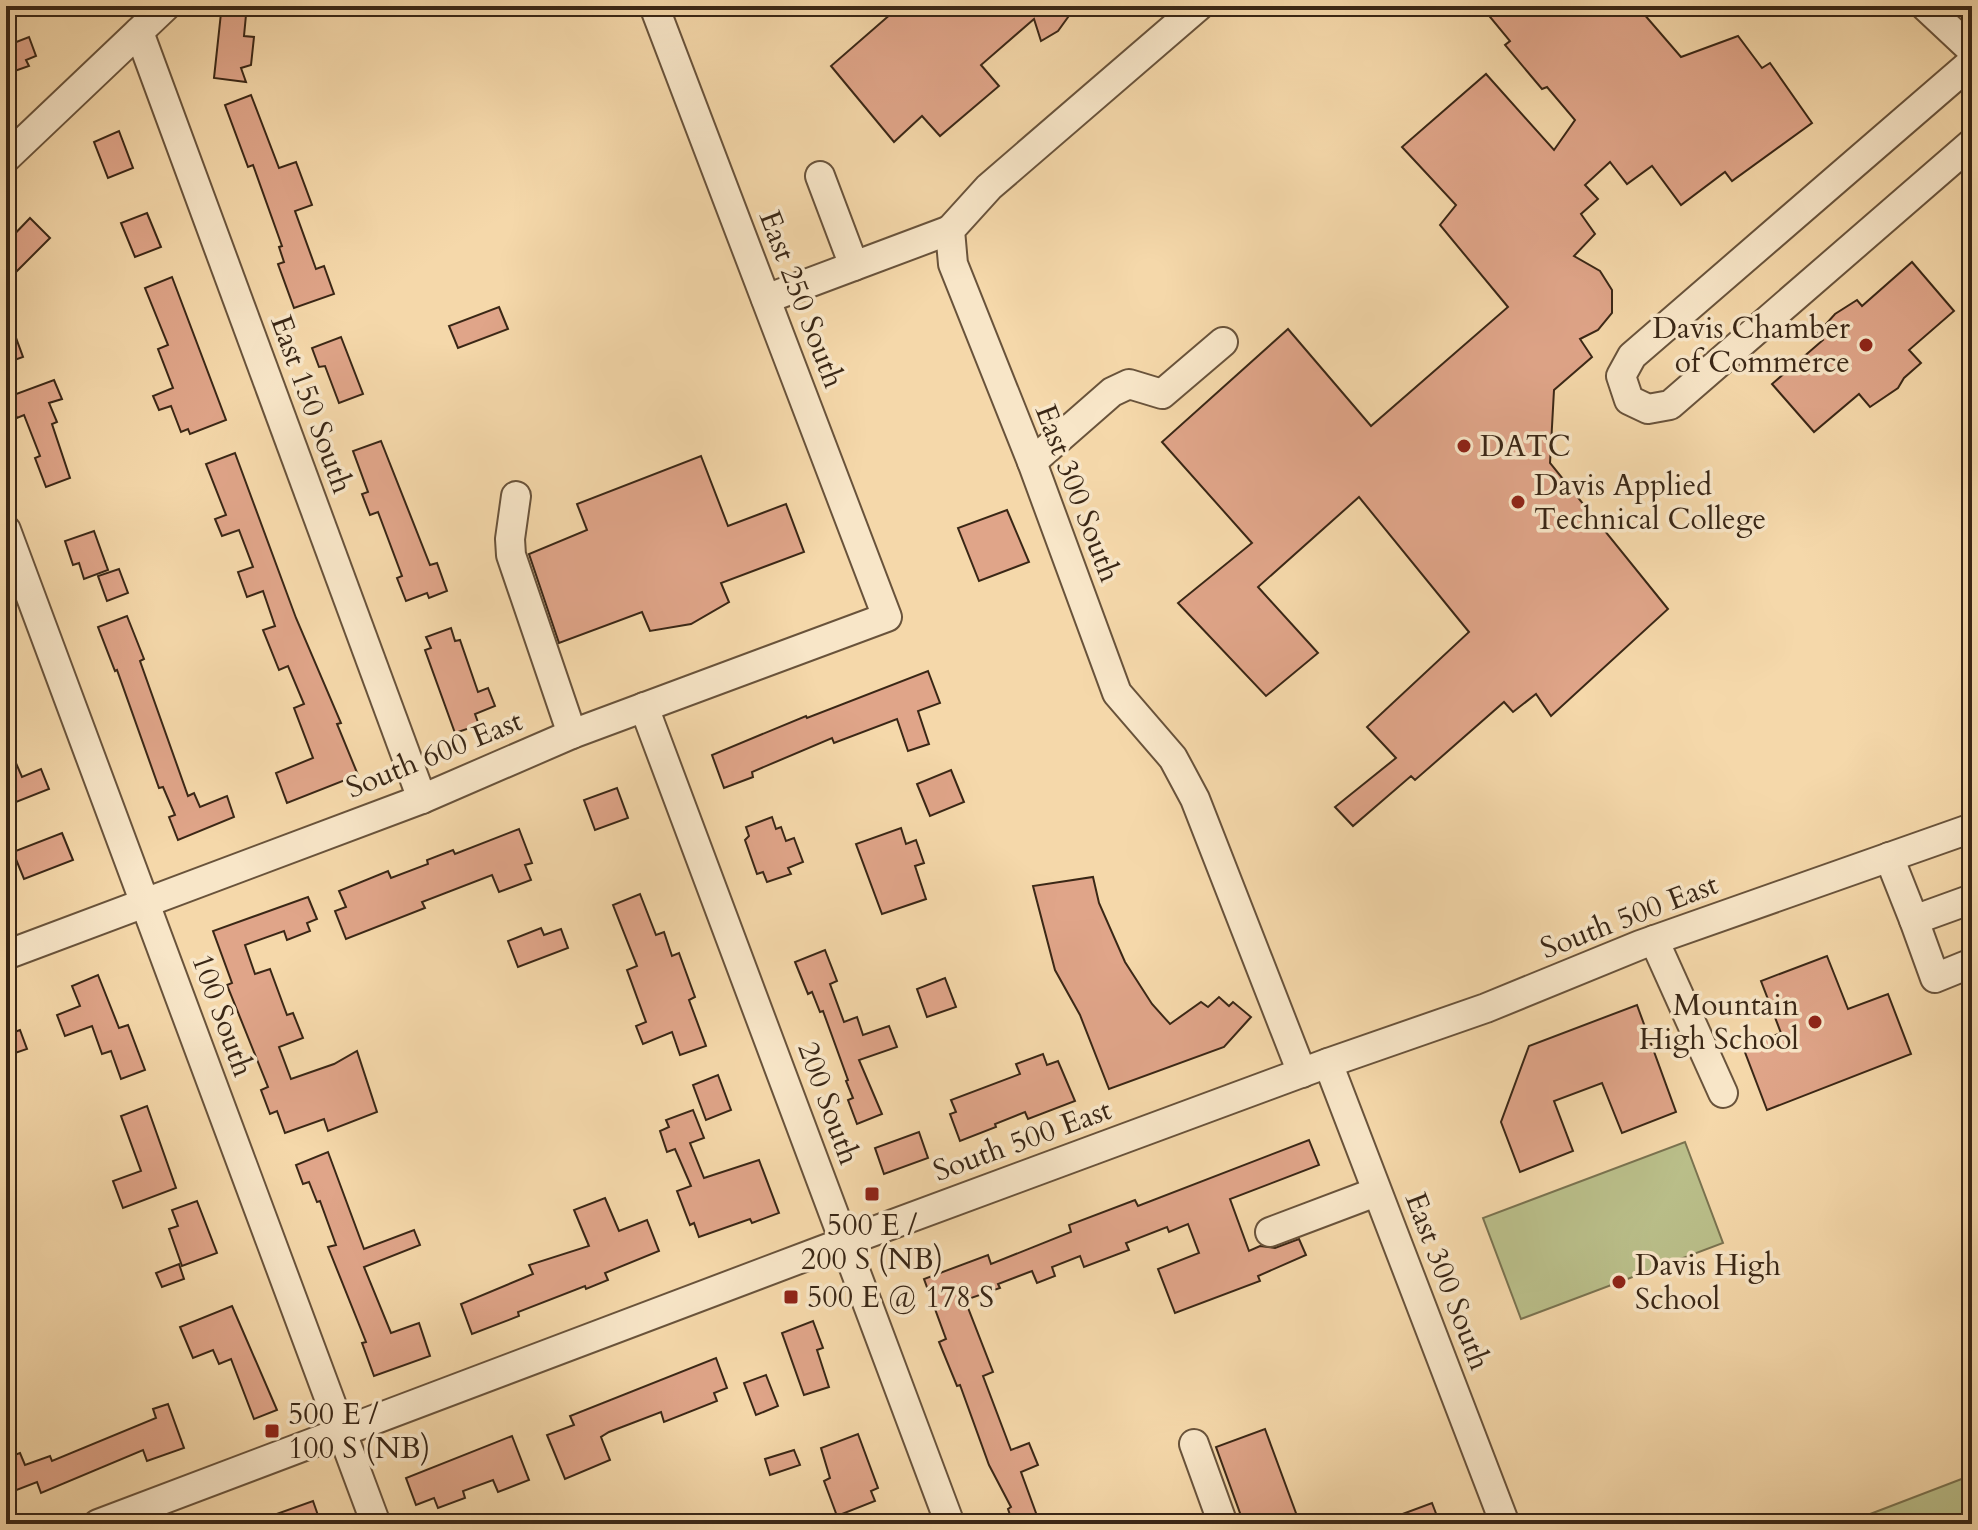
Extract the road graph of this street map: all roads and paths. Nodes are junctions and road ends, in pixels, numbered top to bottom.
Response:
1 (166, 6) edge
2 (654, 6) edge
3 (1199, 6) edge
4 (1925, 6) edge
5 (139, 32) junction
6 (1972, 50) edge
7 (1972, 62) edge
8 (1972, 143) edge
9 (6, 158) edge
10 (820, 176) dead end
11 (950, 230) junction
12 (854, 266) junction
13 (766, 299) junction
14 (1223, 342) dead end
15 (1032, 462) junction
16 (516, 496) dead end
17 (6, 530) edge
18 (887, 617) joint
19 (644, 707) junction
20 (572, 734) junction
21 (422, 799) junction
22 (1972, 828) edge
23 (1889, 857) junction
24 (1972, 899) edge
25 (145, 904) junction
26 (1914, 920) junction
27 (1654, 940) junction
28 (6, 955) edge
29 (1972, 963) edge
30 (1315, 1068) junction
31 (1723, 1093) dead end
32 (1376, 1192) junction
33 (1270, 1232) dead end
34 (844, 1242) junction
35 (342, 1432) junction
36 (1194, 1444) dead end
37 (98, 1524) edge
38 (376, 1524) edge
39 (950, 1524) edge
40 (1223, 1524) edge
41 (1505, 1524) edge

1 - 5 street
2 - 13 street, East 250 South
3 - 11 street
4 - 6 street
5 - 9 street
5 - 21 street, East 150 South
7 - 8 street
10 - 12 street
11 - 12 street
11 - 15 street, East 300 South
12 - 13 street
13 - 18 street, East 250 South
14 - 15 street
15 - 30 street, East 300 South
16 - 20 street
17 - 25 street, 100 South
18 - 19 street, South 600 East
19 - 20 street, South 600 East
19 - 34 street, 200 South
20 - 21 street, South 600 East
21 - 25 street, South 600 East
22 - 23 street, South 500 East
23 - 26 street
23 - 27 street, South 500 East
24 - 26 street
25 - 28 street, South 600 East
25 - 35 street, 100 South
26 - 29 street
27 - 30 street, South 500 East
27 - 31 street
30 - 32 street, East 300 South
30 - 34 street, South 500 East
32 - 33 street
32 - 41 street, East 300 South
34 - 35 street, South 500 East
34 - 39 street, 200 South
35 - 37 street, South 500 East
35 - 38 street, 100 South
36 - 40 street

